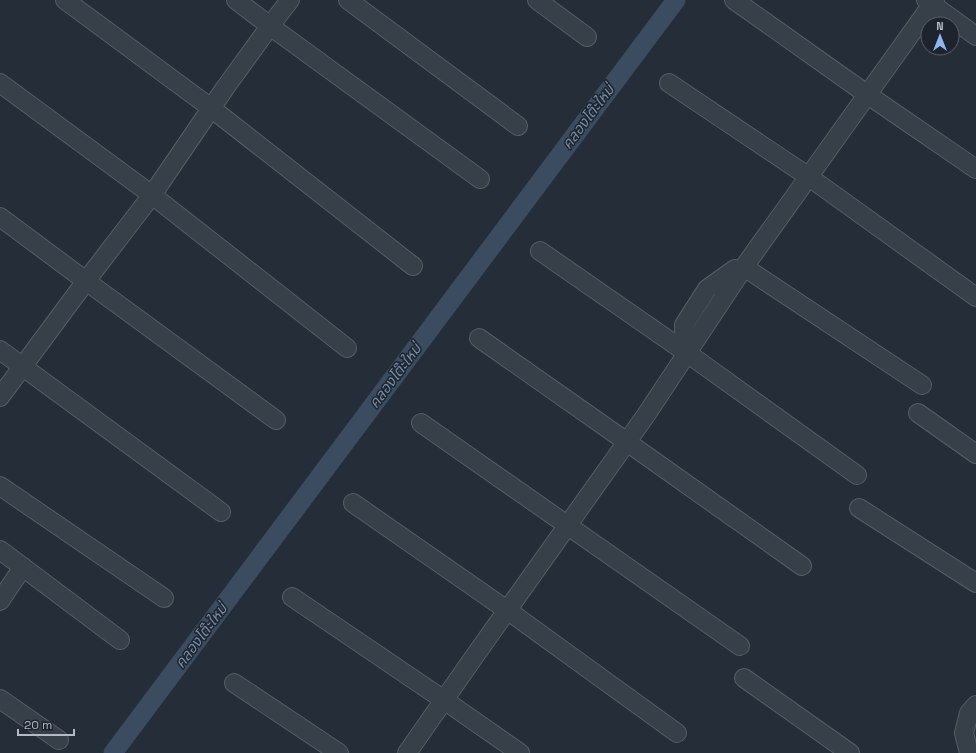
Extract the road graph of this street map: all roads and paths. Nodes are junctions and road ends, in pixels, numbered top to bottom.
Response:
1 (65, 0) edge
2 (236, 0) edge
3 (290, 0) edge
4 (348, 0) edge
5 (537, 0) edge
6 (734, 0) edge
7 (931, 1) edge
8 (270, 26) junction
9 (976, 36) edge
10 (587, 37) dead end
11 (0, 83) edge
12 (669, 83) dead end
13 (868, 95) junction
14 (211, 108) junction
15 (518, 126) dead end
16 (976, 169) edge
17 (809, 177) junction
18 (480, 179) dead end
19 (152, 195) junction
20 (0, 217) edge
21 (540, 251) dead end
22 (413, 266) dead end
23 (743, 270) junction
24 (86, 281) junction
25 (976, 297) edge
26 (479, 338) dead end
27 (347, 348) dead end
28 (690, 349) junction
29 (0, 350) edge
30 (22, 367) junction
31 (922, 385) dead end
32 (0, 397) edge
33 (918, 413) dead end
34 (276, 420) dead end
35 (421, 423) dead end
36 (627, 442) junction
37 (976, 454) edge
38 (856, 475) dead end
39 (0, 486) edge
40 (353, 503) dead end
41 (859, 508) dead end
42 (221, 512) dead end
43 (568, 525) junction
44 (0, 550) edge
45 (802, 566) dead end
46 (23, 567) junction
47 (976, 583) edge
48 (292, 597) dead end
49 (164, 598) dead end
50 (0, 601) edge
51 (508, 610) junction
52 (120, 640) dead end
53 (740, 646) dead end
54 (744, 678) dead end
55 (234, 683) dead end
56 (0, 699) edge
57 (444, 700) junction
58 (976, 705) edge
59 (677, 733) dead end
60 (59, 740) dead end
61 (339, 753) edge
62 (407, 753) edge
63 (520, 753) edge
64 (850, 753) edge
65 (968, 753) edge

1 - 14 street
2 - 8 street
3 - 8 street
4 - 15 street
5 - 10 street
6 - 13 street
7 - 9 street
7 - 13 street
8 - 14 street
8 - 18 street
11 - 19 street
12 - 17 street
13 - 16 street
13 - 17 street
14 - 19 street
14 - 22 street
17 - 23 street
17 - 25 street
19 - 24 street
19 - 27 street
20 - 24 street
21 - 28 street
23 - 28 street
23 - 31 street
24 - 30 street
24 - 34 street
26 - 36 street
28 - 36 street
28 - 38 street
29 - 30 street
30 - 32 street
30 - 42 street
33 - 37 street
35 - 43 street
36 - 43 street
36 - 45 street
39 - 49 street
40 - 51 street
41 - 47 street
43 - 51 street
43 - 53 street
44 - 46 street
46 - 50 street
46 - 52 street
48 - 57 street
51 - 57 street
51 - 59 street
54 - 64 street
55 - 61 street
56 - 60 street
57 - 62 street
57 - 63 street
58 - 65 street

